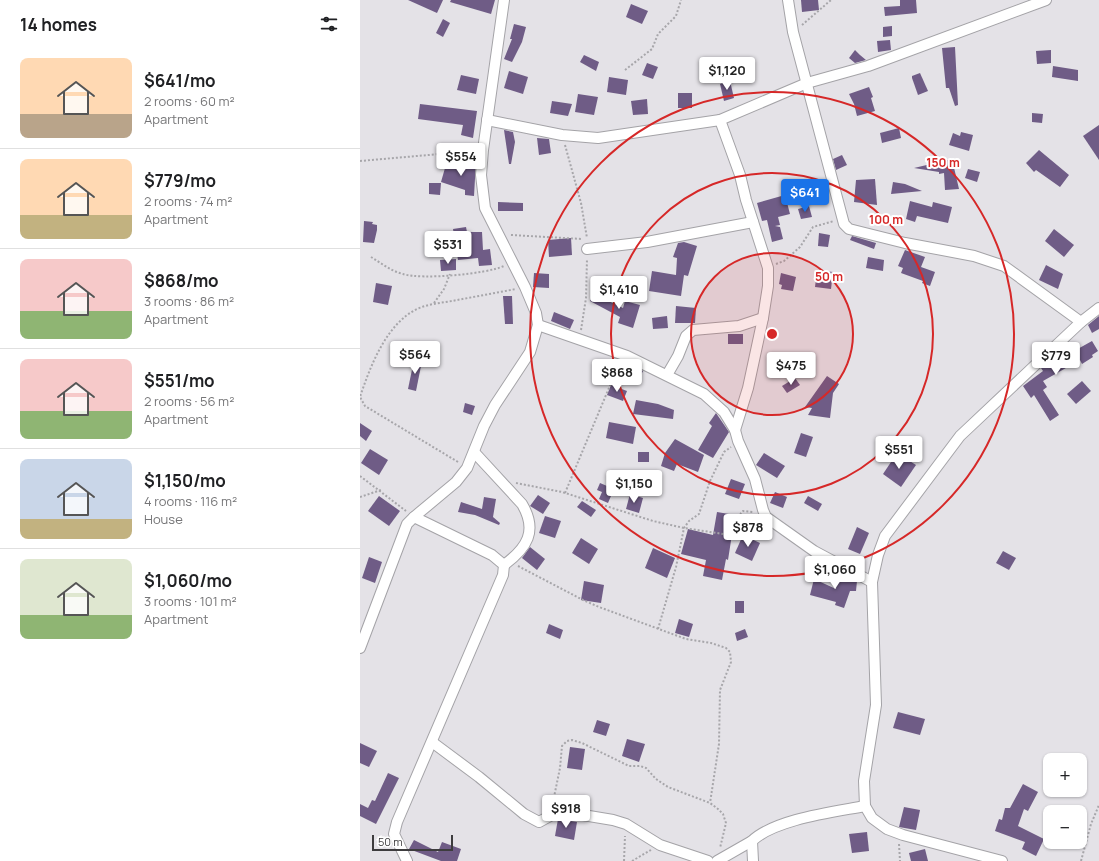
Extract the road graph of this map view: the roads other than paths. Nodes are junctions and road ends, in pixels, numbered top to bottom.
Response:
1 (504, 0) edge
2 (788, 0) edge
3 (1046, 0) edge
4 (808, 83) junction
5 (487, 120) junction
6 (720, 120) junction
7 (752, 222) junction
8 (587, 244) road end
9 (1099, 308) edge
10 (763, 318) junction
11 (1081, 322) junction
12 (538, 325) junction
13 (667, 375) junction
14 (735, 430) junction
15 (474, 452) junction
16 (414, 517) junction
17 (507, 563) junction
18 (872, 582) junction
19 (360, 648) edge
20 (432, 742) junction
21 (865, 806) junction
22 (752, 841) junction
23 (718, 860) edge
24 (407, 861) edge
25 (708, 861) edge
26 (753, 861) edge
27 (1002, 861) edge

1 - 5 street
2 - 4 street
3 - 4 street
4 - 6 street
4 - 11 street
5 - 6 street
5 - 12 street
6 - 7 street
7 - 8 street
7 - 10 street
9 - 11 street
10 - 13 street
10 - 14 street
11 - 18 street
12 - 13 street
12 - 15 street
13 - 14 street
14 - 18 street
15 - 16 street
15 - 17 street
16 - 17 street
16 - 19 street
17 - 20 street
18 - 21 street
20 - 24 street
20 - 25 street
21 - 22 street
21 - 27 street
22 - 23 street
22 - 26 street

